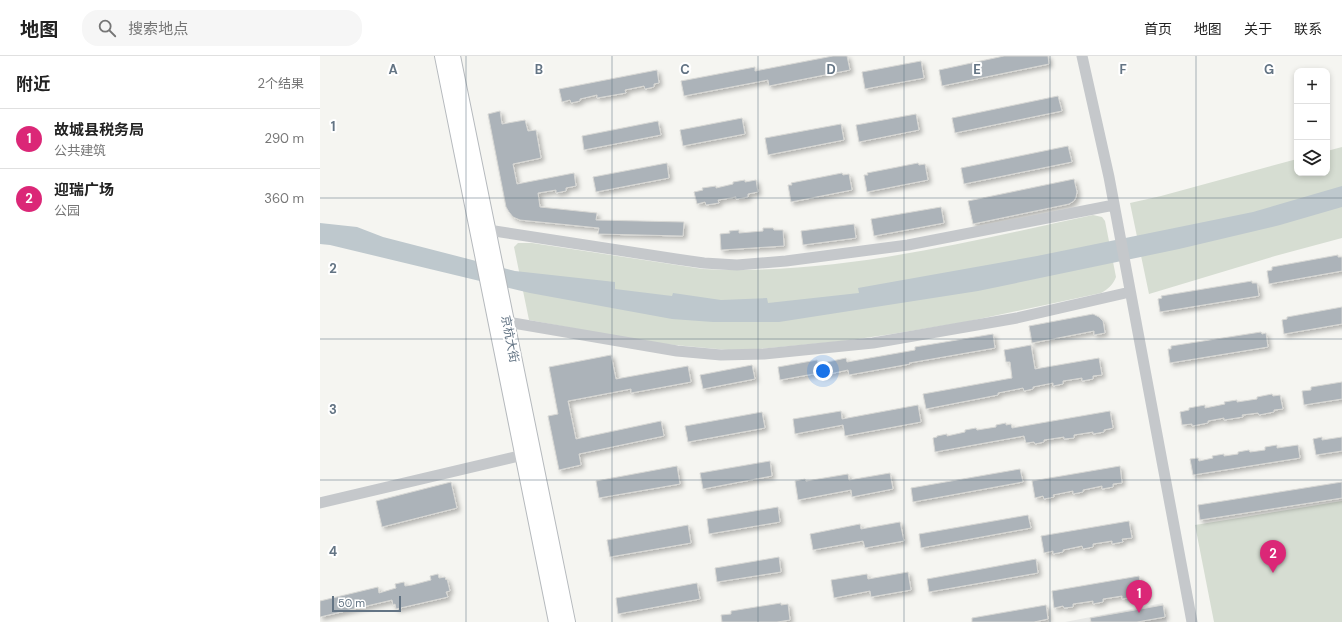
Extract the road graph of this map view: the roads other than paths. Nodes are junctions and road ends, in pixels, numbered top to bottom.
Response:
1 (442, 56) edge
2 (454, 56) edge
3 (1082, 56) edge
4 (1114, 205) junction
5 (488, 230) junction
6 (1130, 292) junction
7 (507, 322) junction
8 (523, 455) junction
9 (320, 503) edge
10 (556, 622) edge
11 (568, 622) edge
12 (1192, 622) edge

1 - 8 main road, 京杭大街
2 - 5 main road, 京杭大街
3 - 4 street
4 - 5 street
4 - 6 street
5 - 7 main road, 京杭大街
6 - 7 street
6 - 12 street
7 - 11 main road, 京杭大街
8 - 9 street
8 - 10 main road, 京杭大街

